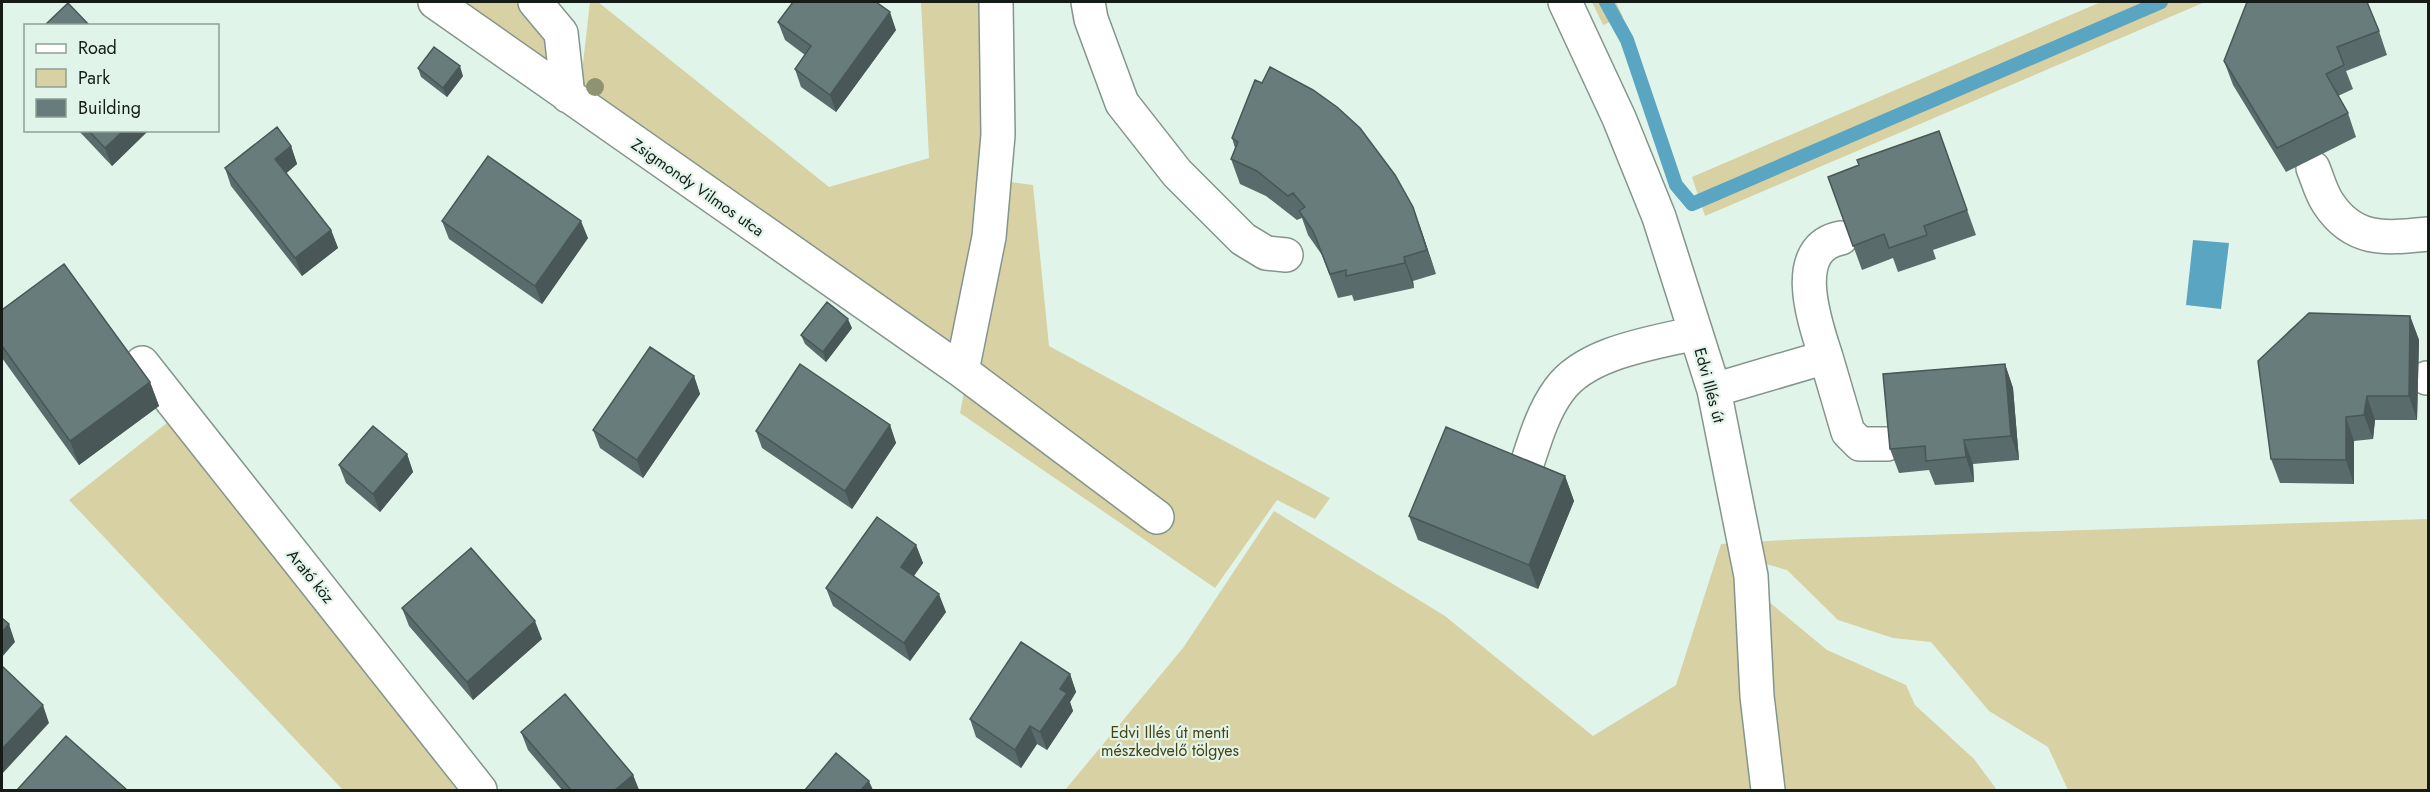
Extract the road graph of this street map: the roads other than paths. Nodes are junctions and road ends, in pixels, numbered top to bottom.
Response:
1 (435, 2) edge
2 (535, 2) edge
3 (996, 2) edge
4 (1089, 2) edge
5 (1565, 2) edge
6 (568, 96) junction
7 (2313, 168) dead end
8 (2428, 234) edge
9 (1841, 238) edge
10 (1286, 255) dead end
11 (1696, 333) junction
12 (1826, 357) junction
13 (142, 363) dead end
14 (962, 371) junction
15 (1714, 390) junction
16 (1887, 444) edge
17 (1525, 470) edge
18 (1157, 517) dead end
19 (480, 790) edge
20 (1768, 790) edge

1 - 6 street, Zsigmondy Vilmos utca
2 - 6 street
3 - 14 street
4 - 10 street
5 - 11 street, Edvi Illés út
6 - 14 street, Zsigmondy Vilmos utca
7 - 8 street
9 - 12 street
11 - 15 street, Edvi Illés út
11 - 17 street
12 - 15 street
12 - 16 street
13 - 19 street, Arató köz
14 - 18 street, Zsigmondy Vilmos utca
15 - 20 street, Edvi Illés út

